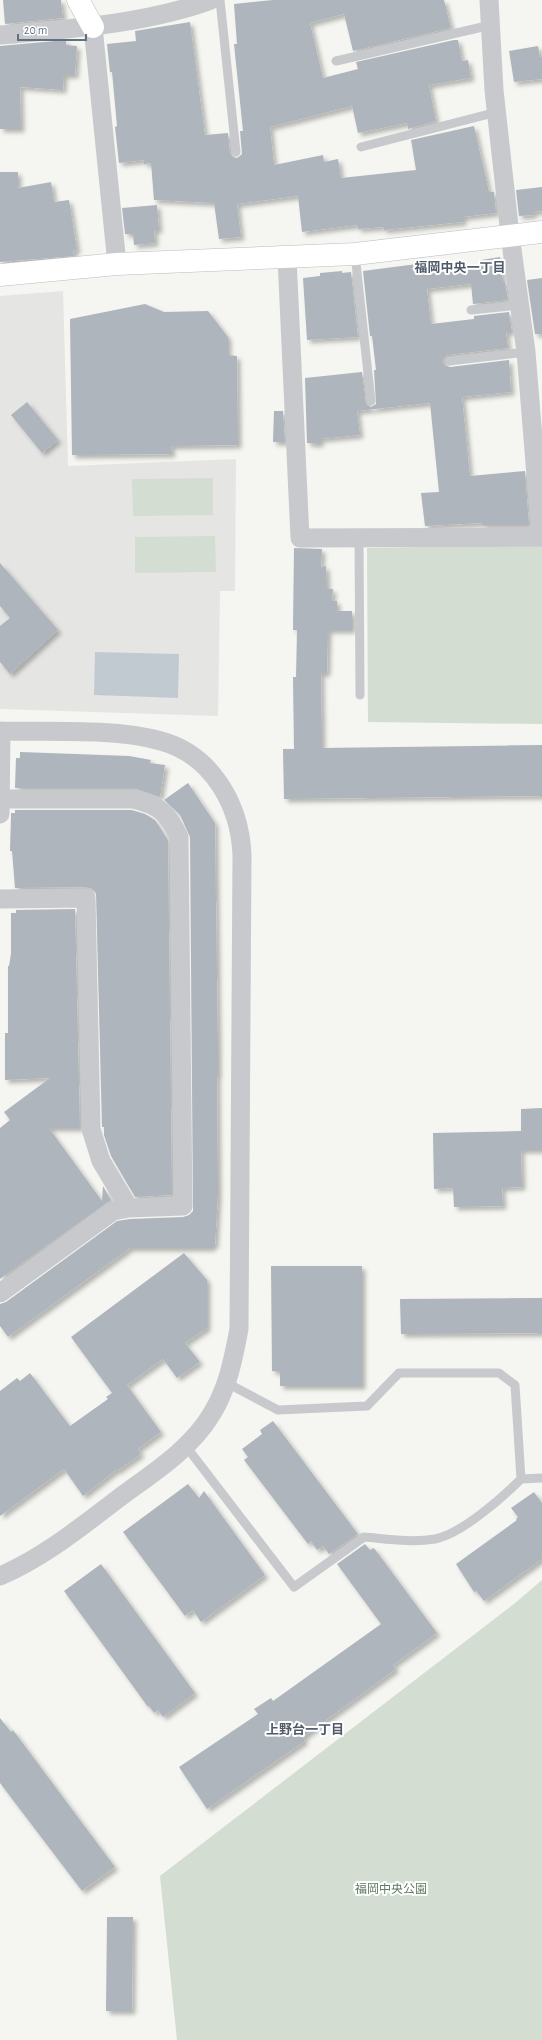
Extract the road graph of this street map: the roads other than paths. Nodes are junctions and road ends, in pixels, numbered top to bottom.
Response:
1 (78, 0) edge
2 (211, 0) edge
3 (220, 0) edge
4 (490, 0) edge
5 (491, 25) junction
6 (93, 28) junction
7 (0, 35) edge
8 (336, 61) dead end
9 (497, 112) junction
10 (361, 147) dead end
11 (236, 152) dead end
12 (542, 232) edge
13 (510, 235) junction
14 (355, 254) junction
15 (288, 258) junction
16 (116, 264) junction
17 (0, 275) edge
18 (520, 305) junction
19 (471, 310) dead end
20 (526, 352) junction
21 (449, 361) dead end
22 (535, 396) edge
23 (371, 401) dead end
24 (541, 537) edge
25 (358, 538) junction
26 (360, 695) dead end
27 (0, 731) edge
28 (0, 799) edge
29 (0, 814) edge
30 (0, 899) edge
31 (129, 1208) junction
32 (0, 1293) edge
33 (227, 1383) junction
34 (185, 1445) junction
35 (542, 1478) edge
36 (521, 1479) junction
37 (0, 1576) edge

1 - 6 street
2 - 6 street
3 - 11 lane
4 - 5 street
5 - 8 lane
5 - 9 street
6 - 7 street
6 - 16 street
9 - 10 lane
9 - 13 street
12 - 13 street
13 - 14 street
13 - 18 street
14 - 15 street
14 - 23 lane
15 - 16 street
15 - 25 street
16 - 17 street
18 - 19 lane
18 - 20 street
20 - 21 lane
20 - 22 street
22 - 24 street
24 - 25 street
25 - 26 lane
27 - 28 street
27 - 33 street
28 - 29 street
28 - 31 street
30 - 31 street
31 - 32 street
33 - 34 street
33 - 36 lane
34 - 36 lane
34 - 37 street
35 - 36 lane

